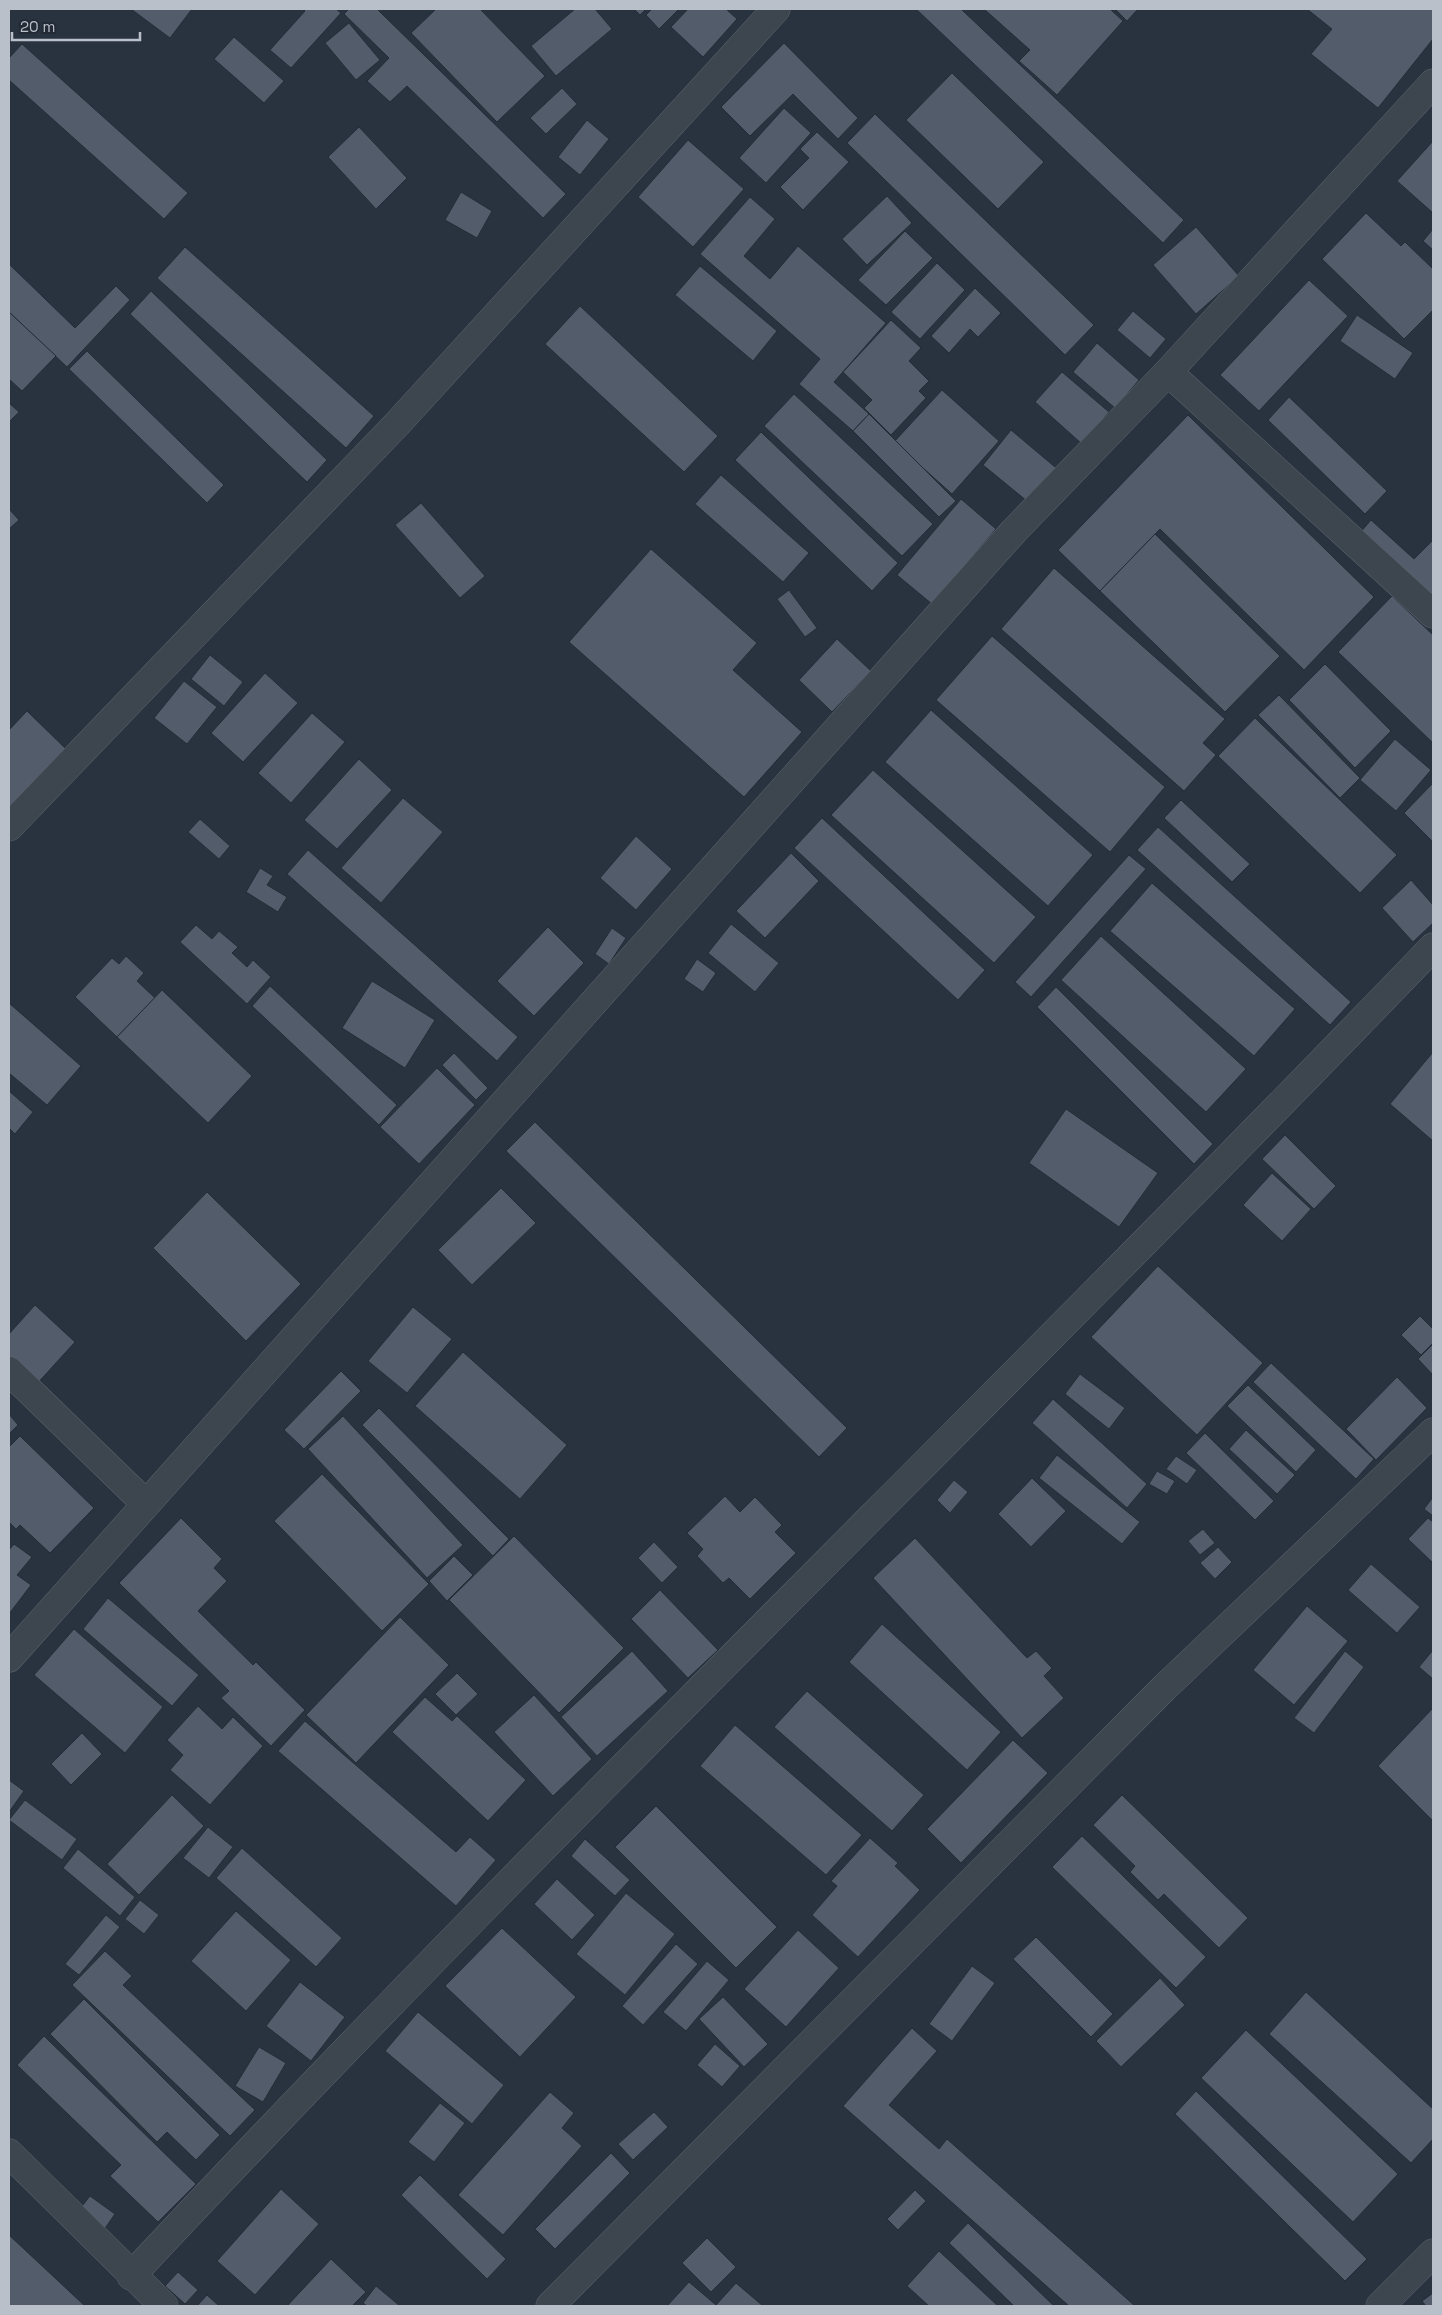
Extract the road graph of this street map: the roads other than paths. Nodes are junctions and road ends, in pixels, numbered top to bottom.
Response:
1 (776, 9) edge
2 (1433, 83) edge
3 (1168, 372) junction
4 (1433, 614) edge
5 (9, 827) edge
6 (1433, 947) edge
7 (9, 1371) edge
8 (1433, 1432) edge
9 (146, 1504) junction
10 (9, 1658) edge
11 (9, 2153) edge
12 (1433, 2253) edge
13 (131, 2276) junction
14 (164, 2306) edge
15 (550, 2306) edge
16 (1380, 2306) edge

1 - 5 street
2 - 3 street
3 - 4 street
3 - 9 street
6 - 13 street
7 - 9 street
8 - 15 street
9 - 10 street
11 - 13 street
12 - 16 street
13 - 14 street

